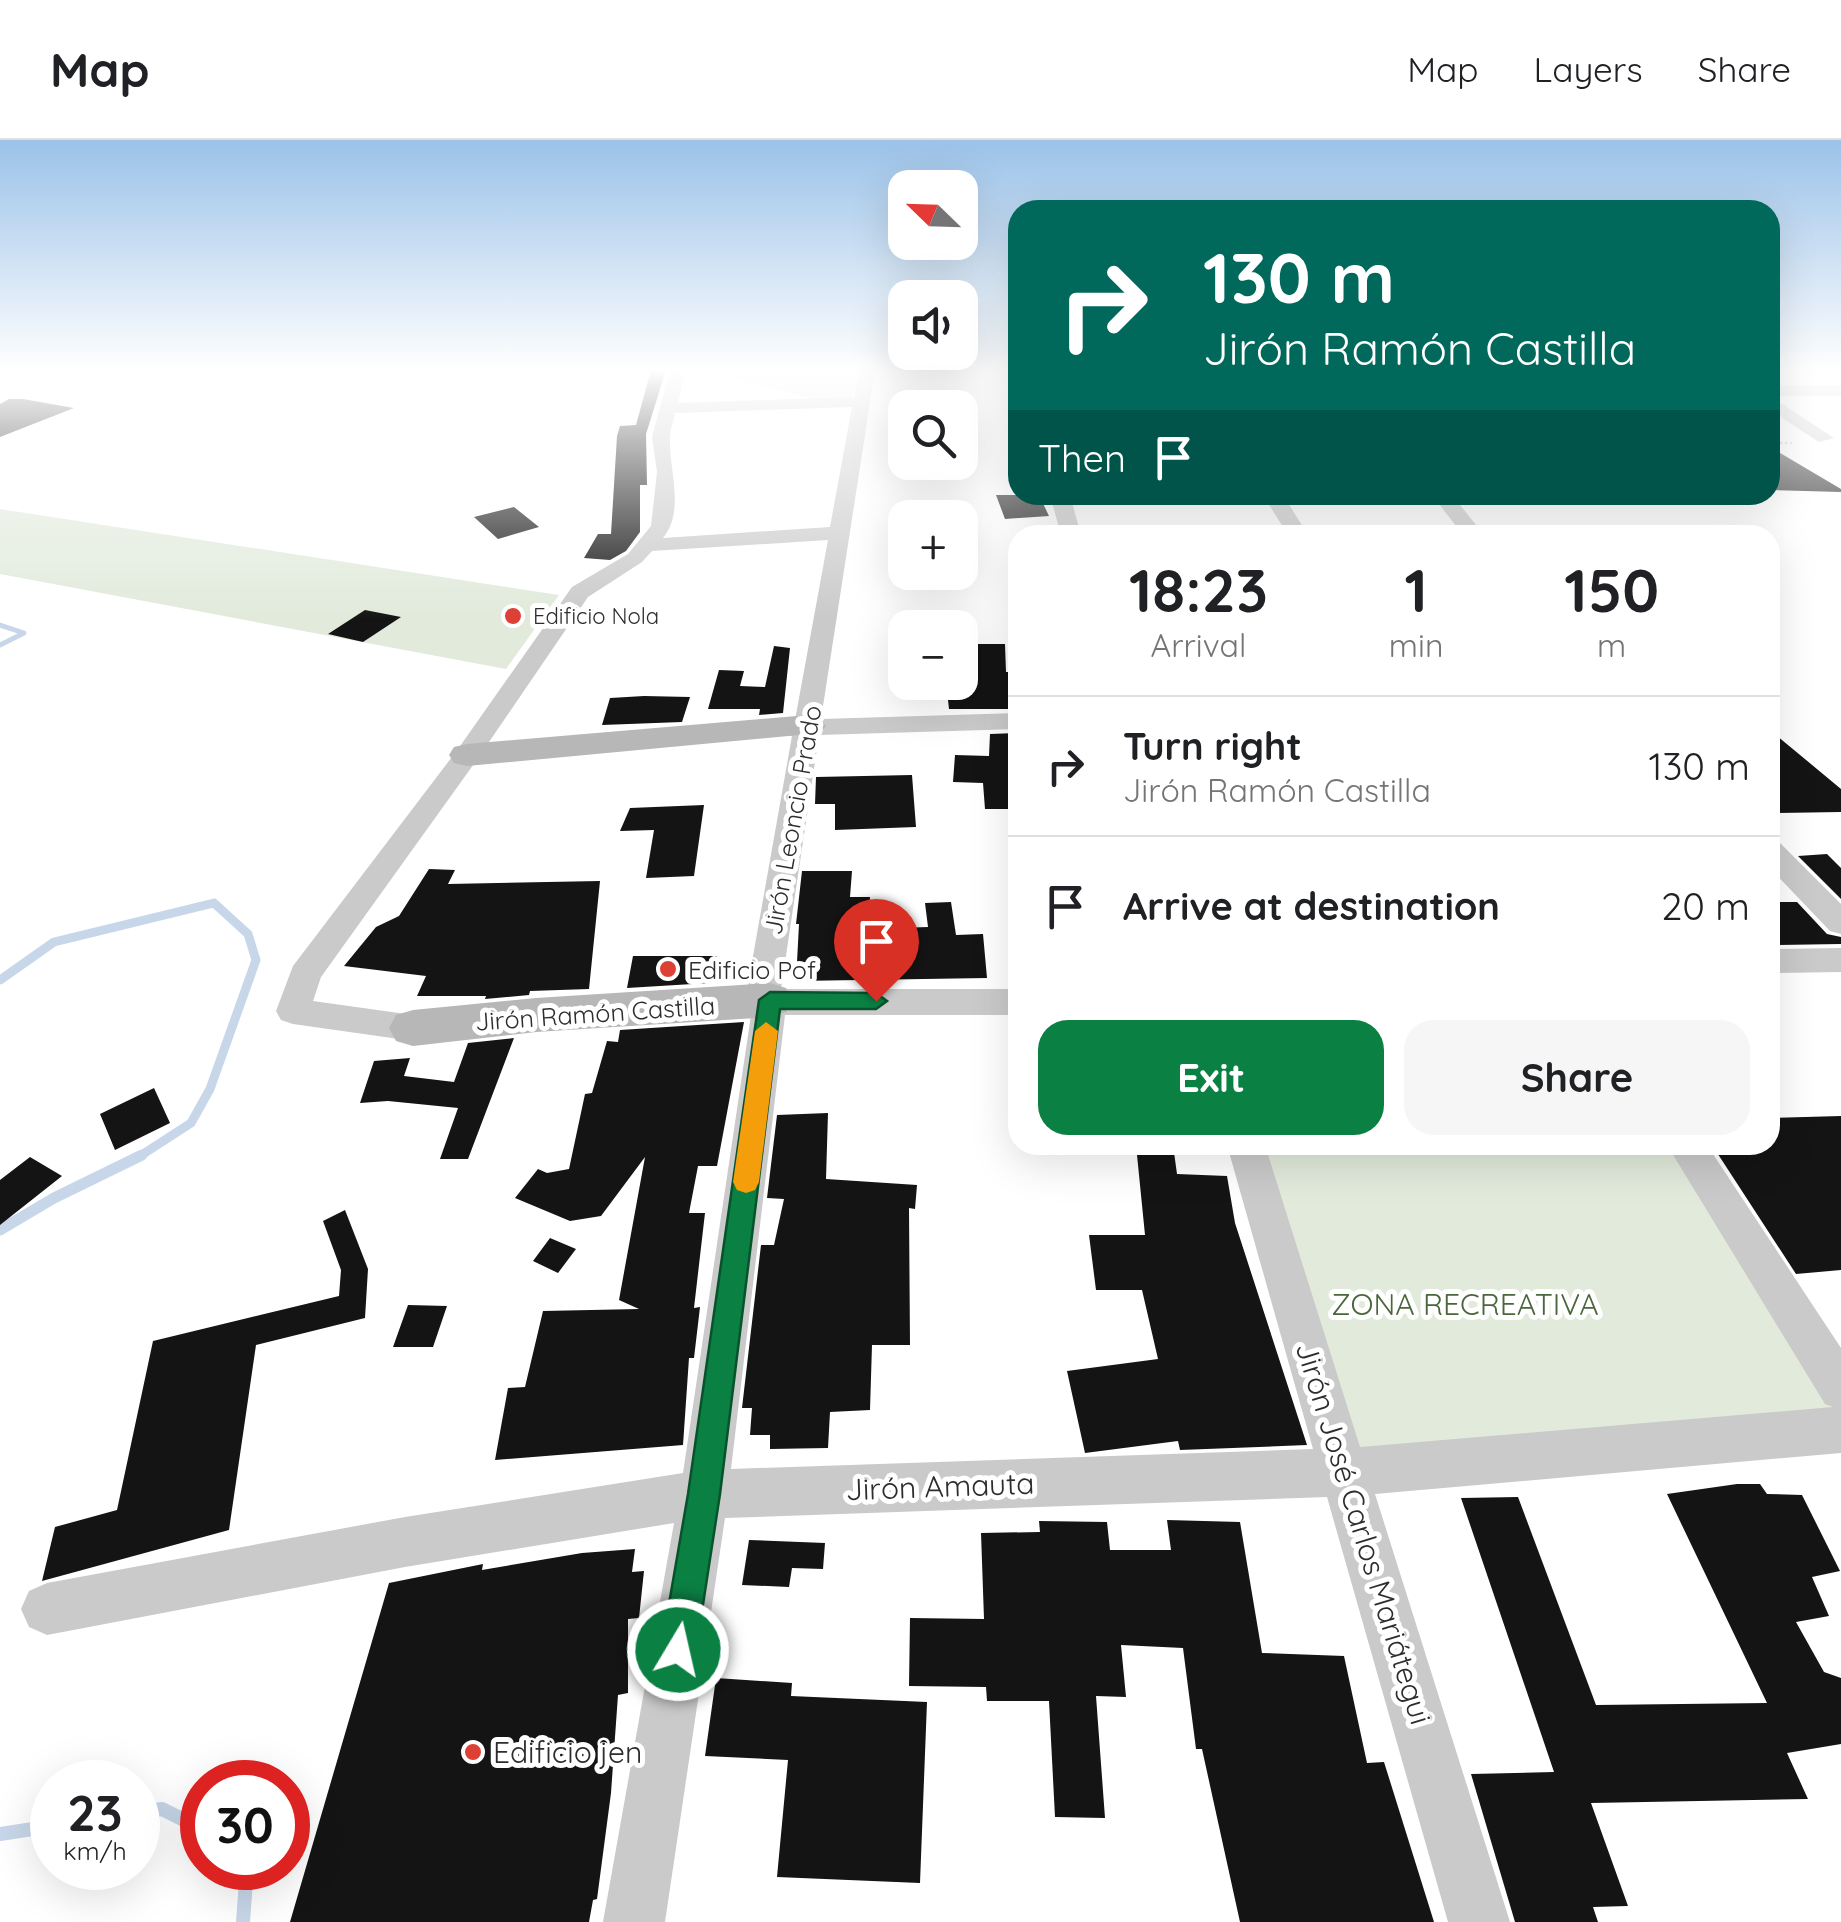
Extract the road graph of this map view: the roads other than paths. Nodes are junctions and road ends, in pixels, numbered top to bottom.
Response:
1 (663, 453) edge
2 (853, 453) edge
3 (1450, 505) edge
4 (1466, 525) edge
5 (839, 533) junction
6 (645, 545) junction
7 (1008, 720) edge
8 (808, 726) junction
9 (467, 756) junction
10 (1780, 860) edge
11 (1841, 923) edge
12 (1841, 960) edge
13 (1780, 962) edge
14 (770, 1000) junction
15 (1008, 1002) edge
16 (1249, 1155) edge
17 (1692, 1155) edge
18 (1841, 1388) edge
19 (1841, 1430) edge
20 (1347, 1472) junction
21 (704, 1494) junction
22 (48, 1609) dead end
23 (634, 1922) edge
24 (1479, 1922) edge

1 - 6 street
2 - 5 street, Jirón Leoncio Prado
3 - 4 street
5 - 6 street
5 - 8 street, Jirón Leoncio Prado
6 - 9 street
7 - 8 street
8 - 9 street
8 - 14 street, Jirón Leoncio Prado
9 - 14 street, Jirón Ramón Castilla
10 - 11 street
12 - 13 street
14 - 15 street, Jirón Ramón Castilla
14 - 21 street, Jirón Leoncio Prado
16 - 20 street, Jirón José Carlos Mariátegui
17 - 18 street
19 - 20 street, Jirón Amauta
20 - 21 street, Jirón Amauta
20 - 24 street, Jirón José Carlos Mariátegui
21 - 22 street, Jirón Amauta
21 - 23 street, Jirón Leoncio Prado

